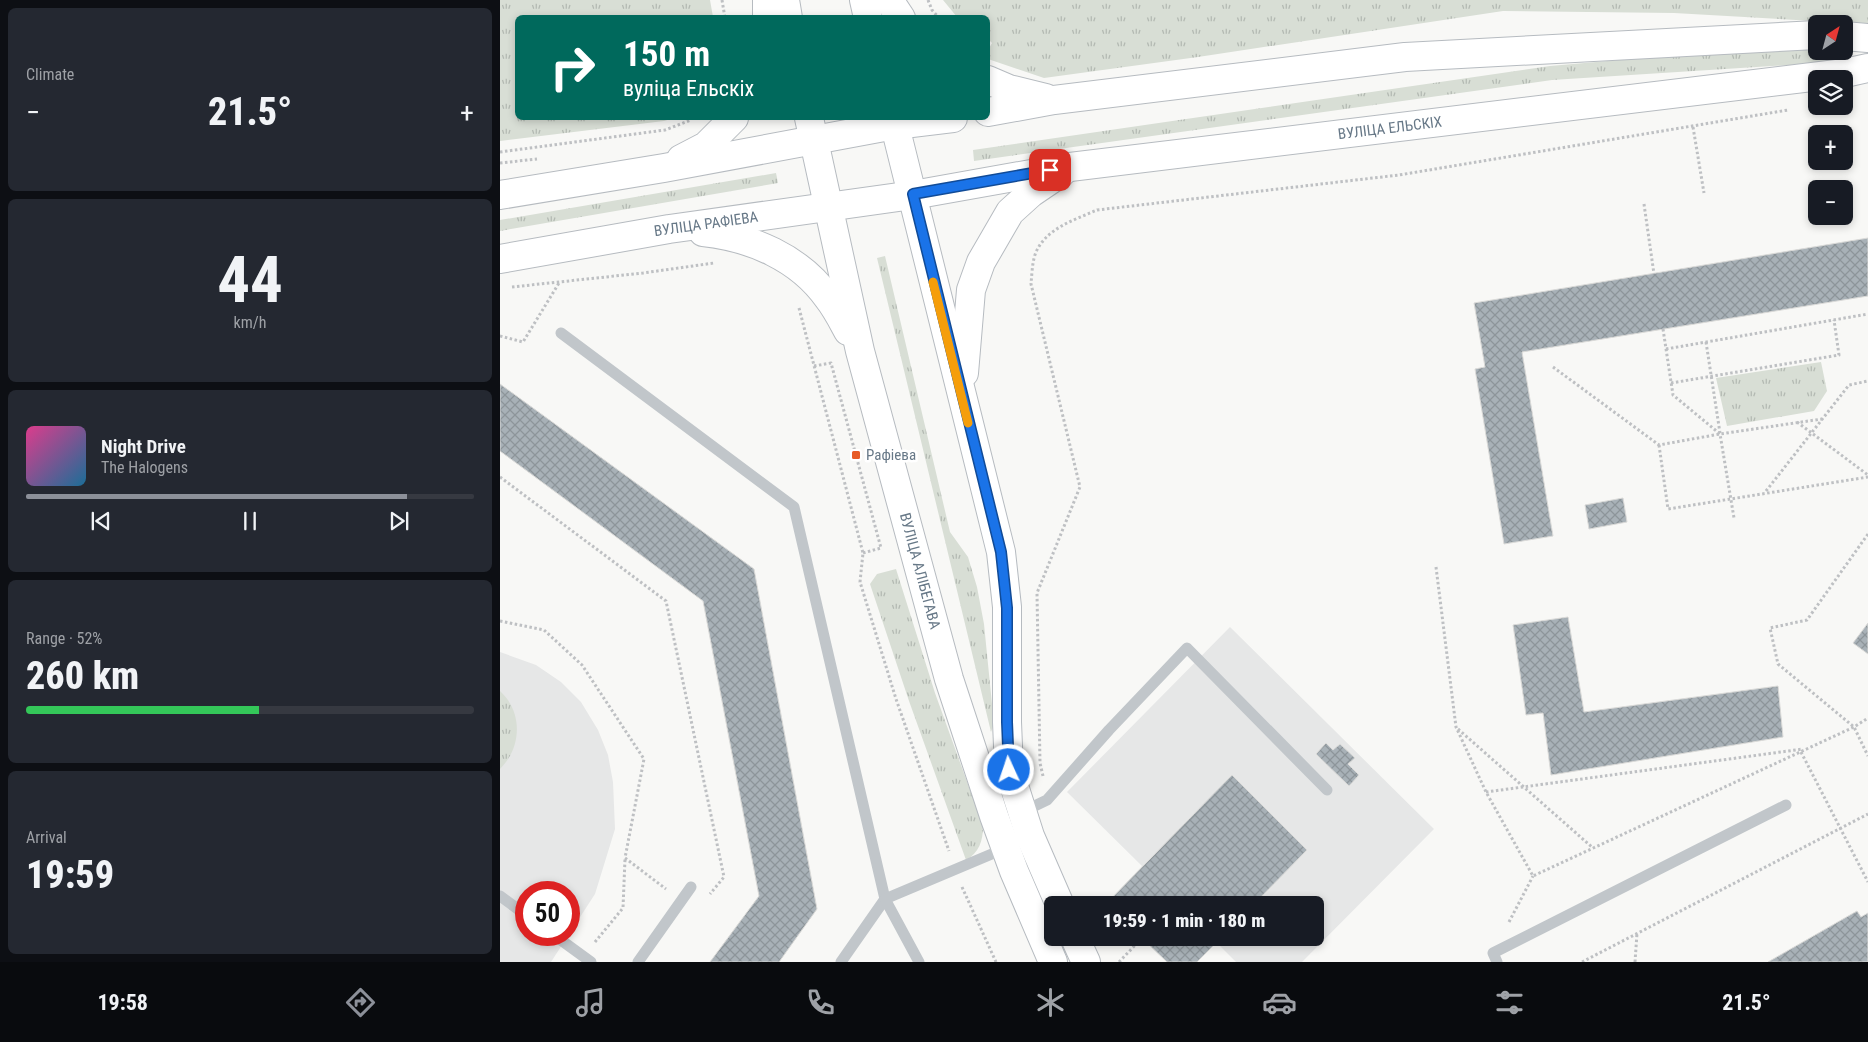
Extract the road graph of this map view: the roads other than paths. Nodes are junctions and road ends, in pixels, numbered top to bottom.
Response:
1 (767, 0) edge
2 (784, 0) edge
3 (864, 0) edge
4 (888, 0) edge
5 (767, 15) edge
6 (787, 15) edge
7 (867, 15) edge
8 (899, 15) edge
9 (1808, 35) edge
10 (1853, 37) edge
11 (1868, 38) edge
12 (1868, 68) edge
13 (990, 81) edge
14 (1054, 100) junction
15 (990, 112) edge
16 (732, 120) edge
17 (914, 120) edge
18 (894, 121) edge
19 (811, 129) edge
20 (1070, 167) junction
21 (664, 168) junction
22 (913, 194) junction
23 (500, 195) edge
24 (828, 207) junction
25 (668, 229) junction
26 (500, 258) edge
27 (561, 333) dead end
28 (860, 351) junction
29 (962, 399) junction
30 (1327, 790) dead end
31 (1786, 805) dead end
32 (1019, 836) junction
33 (691, 887) dead end
34 (500, 896) edge
35 (1055, 896) edge
36 (885, 899) junction
37 (515, 907) edge
38 (570, 946) edge
39 (1079, 946) edge
40 (1495, 958) edge
41 (588, 959) edge
42 (638, 962) edge
43 (841, 962) edge
44 (920, 962) edge
45 (1053, 962) edge
46 (1086, 962) edge

1 - 5 main road
2 - 6 main road
3 - 7 main road
4 - 8 main road
9 - 14 main road
10 - 11 main road
12 - 20 main road, ВУЛІЦА ЕЛЬСКІХ
13 - 14 main road
14 - 15 main road
16 - 21 main road
17 - 18 main road
18 - 19 main road
18 - 22 main road, ВУЛІЦА АЛІБЕГАВА
19 - 21 main road
19 - 24 main road, ВУЛІЦА АЛІБЕГАВА
20 - 22 main road, ВУЛІЦА ЕЛЬСКІХ
20 - 29 main road
21 - 23 main road
22 - 24 main road, ВУЛІЦА РАФІЕВА
22 - 29 main road, ВУЛІЦА АЛІБЕГАВА
24 - 25 main road, ВУЛІЦА РАФІЕВА
24 - 28 main road, ВУЛІЦА АЛІБЕГАВА
25 - 26 main road, ВУЛІЦА РАФІЕВА
25 - 28 main road
27 - 36 lane
28 - 32 main road, ВУЛІЦА АЛІБЕГАВА
29 - 32 main road, ВУЛІЦА АЛІБЕГАВА
30 - 32 lane
31 - 40 lane
32 - 35 main road, ВУЛІЦА АЛІБЕГАВА
32 - 36 lane
32 - 45 main road, ВУЛІЦА АЛІБЕГАВА
33 - 42 lane
34 - 37 lane
36 - 43 lane
36 - 44 lane
38 - 41 lane
39 - 46 main road

